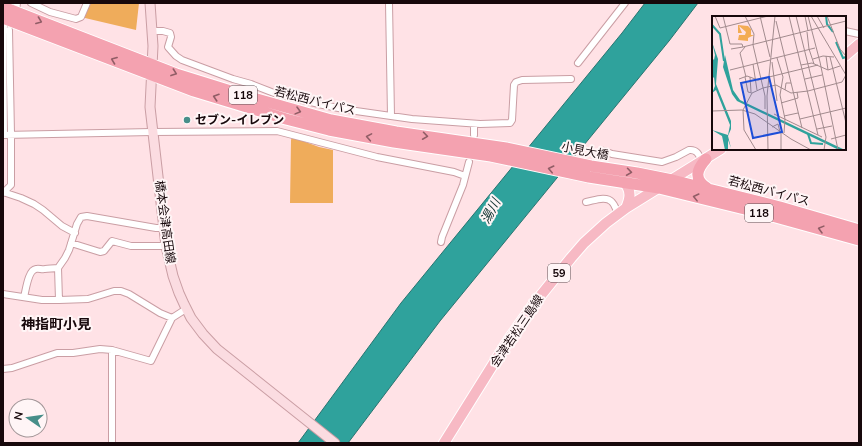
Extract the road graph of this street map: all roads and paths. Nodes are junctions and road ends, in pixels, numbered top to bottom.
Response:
1 (31, 3) edge
2 (87, 3) edge
3 (150, 3) edge
4 (389, 3) edge
5 (625, 3) edge
6 (3, 6) edge
7 (17, 7) edge
8 (4, 18) edge
9 (152, 31) junction
10 (846, 31) edge
11 (5, 32) edge
12 (859, 34) edge
13 (859, 44) edge
14 (846, 55) edge
15 (578, 63) dead end
16 (151, 69) junction
17 (571, 79) dead end
18 (391, 116) junction
19 (474, 124) junction
20 (152, 132) junction
21 (11, 134) junction
22 (3, 135) edge
23 (474, 135) dead end
24 (720, 150) edge
25 (492, 151) junction
26 (604, 151) dead end
27 (704, 160) junction
28 (469, 162) dead end
29 (466, 176) junction
30 (672, 180) junction
31 (624, 182) junction
32 (659, 188) junction
33 (707, 188) junction
34 (3, 193) edge
35 (586, 202) dead end
36 (622, 211) junction
37 (164, 228) junction
38 (859, 230) edge
39 (75, 233) junction
40 (859, 240) edge
41 (441, 242) dead end
42 (71, 243) junction
43 (166, 246) junction
44 (58, 268) junction
45 (3, 294) edge
46 (24, 297) junction
47 (59, 300) junction
48 (186, 309) junction
49 (172, 318) junction
50 (112, 350) junction
51 (3, 369) edge
52 (112, 443) edge
53 (335, 443) edge
54 (444, 443) edge

1 - 2 street
3 - 9 main road, 橋本会津高田線
4 - 18 street
5 - 15 street
6 - 7 highway, 若松西バイパス / 118
7 -> 16 highway, 若松西バイパス / 118
8 - 11 street
16 -> 8 highway, 若松西バイパス / 118
9 - 16 main road, 橋本会津高田線
9 - 18 street
10 - 12 street
11 - 21 street
11 - 22 street
13 - 14 main road
16 - 20 main road, 橋本会津高田線
16 - 25 highway, 若松西バイパス / 118
17 - 19 street
18 - 19 street
19 - 23 street
20 - 21 street
20 - 29 street
20 - 37 main road, 橋本会津高田線
21 - 22 street
21 - 34 street
24 - 27 main road, 会津若松三島線 / 59
25 -> 30 highway, 小見大橋 / 118
31 -> 25 highway, 小見大橋 / 118
26 - 27 street
27 - 30 main road, 会津若松三島線 / 59
27 - 33 highway
28 - 29 street
29 - 41 street
30 - 32 main road, 会津若松三島線 / 59
30 - 33 highway, 若松西バイパス / 118
31 - 32 highway, 小見大橋 / 118
31 - 36 main road
32 - 36 main road, 会津若松三島線 / 59
40 -> 32 highway, 若松西バイパス / 118
33 - 38 highway, 若松西バイパス / 118
34 - 39 street
35 - 36 street
36 - 54 main road, 会津若松三島線 / 59
37 - 39 street
37 - 43 main road, 橋本会津高田線
39 - 42 street
42 - 43 street
42 - 44 street
43 - 48 main road, 橋本会津高田線
44 - 46 street
44 - 47 street
45 - 46 street
46 - 47 street
47 - 49 street
48 - 49 street
48 - 53 main road, 橋本会津高田線
49 - 50 street
50 - 51 street
50 - 52 street

